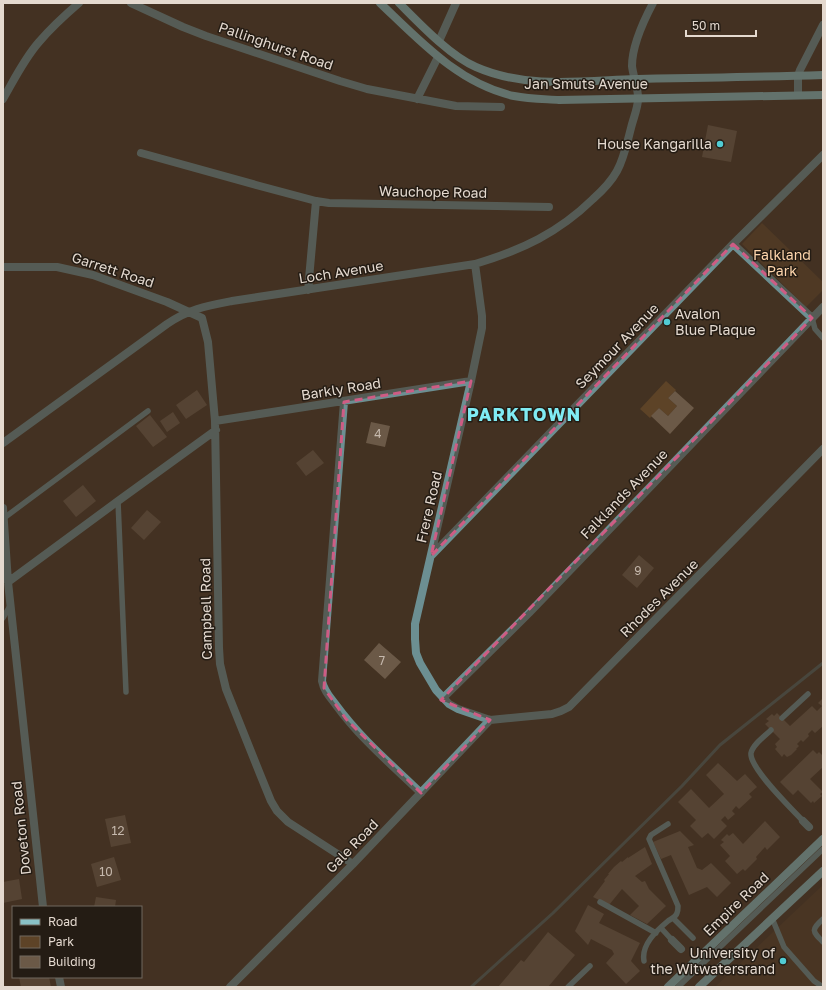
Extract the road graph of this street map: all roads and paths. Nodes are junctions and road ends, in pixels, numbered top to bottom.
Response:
1 (78, 3) edge
2 (131, 3) edge
3 (380, 3) edge
4 (399, 3) edge
5 (456, 3) edge
6 (653, 3) edge
7 (823, 25) edge
8 (439, 41) junction
9 (438, 57) junction
10 (823, 75) edge
11 (798, 76) junction
12 (634, 79) junction
13 (798, 95) junction
14 (823, 95) edge
15 (638, 98) junction
16 (3, 99) edge
17 (417, 99) junction
18 (501, 107) dead end
19 (141, 154) dead end
20 (823, 155) edge
21 (316, 201) junction
22 (549, 207) dead end
23 (733, 244) junction
24 (475, 264) junction
25 (3, 267) edge
26 (308, 290) junction
27 (823, 307) edge
28 (188, 311) junction
29 (812, 318) junction
30 (823, 338) edge
31 (471, 381) junction
32 (344, 402) junction
33 (148, 411) dead end
34 (215, 421) junction
35 (216, 430) junction
36 (3, 442) edge
37 (823, 449) edge
38 (118, 501) junction
39 (3, 508) edge
40 (4, 518) edge
41 (431, 556) junction
42 (8, 582) junction
43 (11, 604) junction
44 (3, 618) edge
45 (126, 692) dead end
46 (808, 694) dead end
47 (443, 698) junction
48 (782, 718) dead end
49 (490, 720) junction
50 (771, 730) dead end
51 (421, 793) junction
52 (668, 824) dead end
53 (806, 824) dead end
54 (823, 839) edge
55 (823, 849) edge
56 (353, 864) junction
57 (823, 870) edge
58 (600, 902) dead end
59 (43, 906) edge
60 (673, 918) junction
61 (772, 918) junction
62 (823, 919) edge
63 (661, 928) junction
64 (656, 932) junction
65 (693, 938) dead end
66 (672, 940) joint
67 (823, 942) edge
68 (681, 949) dead end
69 (644, 961) dead end
70 (590, 966) dead end
71 (230, 987) edge
72 (568, 987) edge
73 (668, 987) edge
74 (678, 987) edge
75 (699, 987) edge
76 (823, 987) edge

1 - 16 street
2 - 17 street, Pallinghurst Road
3 - 9 main road, Jan Smuts Avenue
4 - 8 main road, Jan Smuts Avenue
5 - 8 street
6 - 12 street
7 - 11 street
8 - 12 main road, Jan Smuts Avenue
9 - 15 main road, Jan Smuts Avenue
9 - 17 street
10 - 11 main road, Jan Smuts Avenue
11 - 12 main road, Jan Smuts Avenue
11 - 13 street
12 - 15 street
13 - 14 main road, Jan Smuts Avenue
13 - 15 main road, Jan Smuts Avenue
15 - 24 street, Loch Avenue
17 - 18 street, Pallinghurst Road
19 - 21 street, Wauchope Road
20 - 23 street, Seymour Avenue
21 - 22 street, Wauchope Road
21 - 26 street
23 - 29 street
23 - 41 street, Seymour Avenue
24 - 26 street, Loch Avenue
24 - 31 street, Frere Road
25 - 28 street, Garrett Road
26 - 28 street, Loch Avenue
27 - 29 street, Falklands Avenue
28 - 34 street, Campbell Road
28 - 36 street, Loch Avenue
29 - 30 lane
29 - 47 street, Falklands Avenue
31 - 32 street, Barkly Road
31 - 41 street, Frere Road
32 - 34 street, Barkly Road
32 - 51 street
33 - 40 lane
34 - 35 street, Campbell Road
35 - 38 street
35 - 56 street, Campbell Road
37 - 49 street, Rhodes Avenue
38 - 42 street
38 - 45 lane
39 - 40 street, Doveton Road
40 - 42 street, Doveton Road
41 - 47 street, Frere Road
42 - 43 street, Doveton Road
43 - 44 lane
43 - 59 street, Doveton Road
46 - 48 lane
47 - 49 street, Frere Road
49 - 51 street, Gale Road
50 - 53 lane
51 - 56 street, Gale Road
52 - 60 lane
54 - 73 main road, Empire Road
55 - 74 lane
56 - 71 street, Gale Road
57 - 61 main road
58 - 64 lane
60 - 63 lane
60 - 65 lane
61 - 75 main road
61 - 76 lane
62 - 67 lane
63 - 64 lane
63 - 66 lane
64 - 69 lane
66 - 68 street
70 - 72 lane

